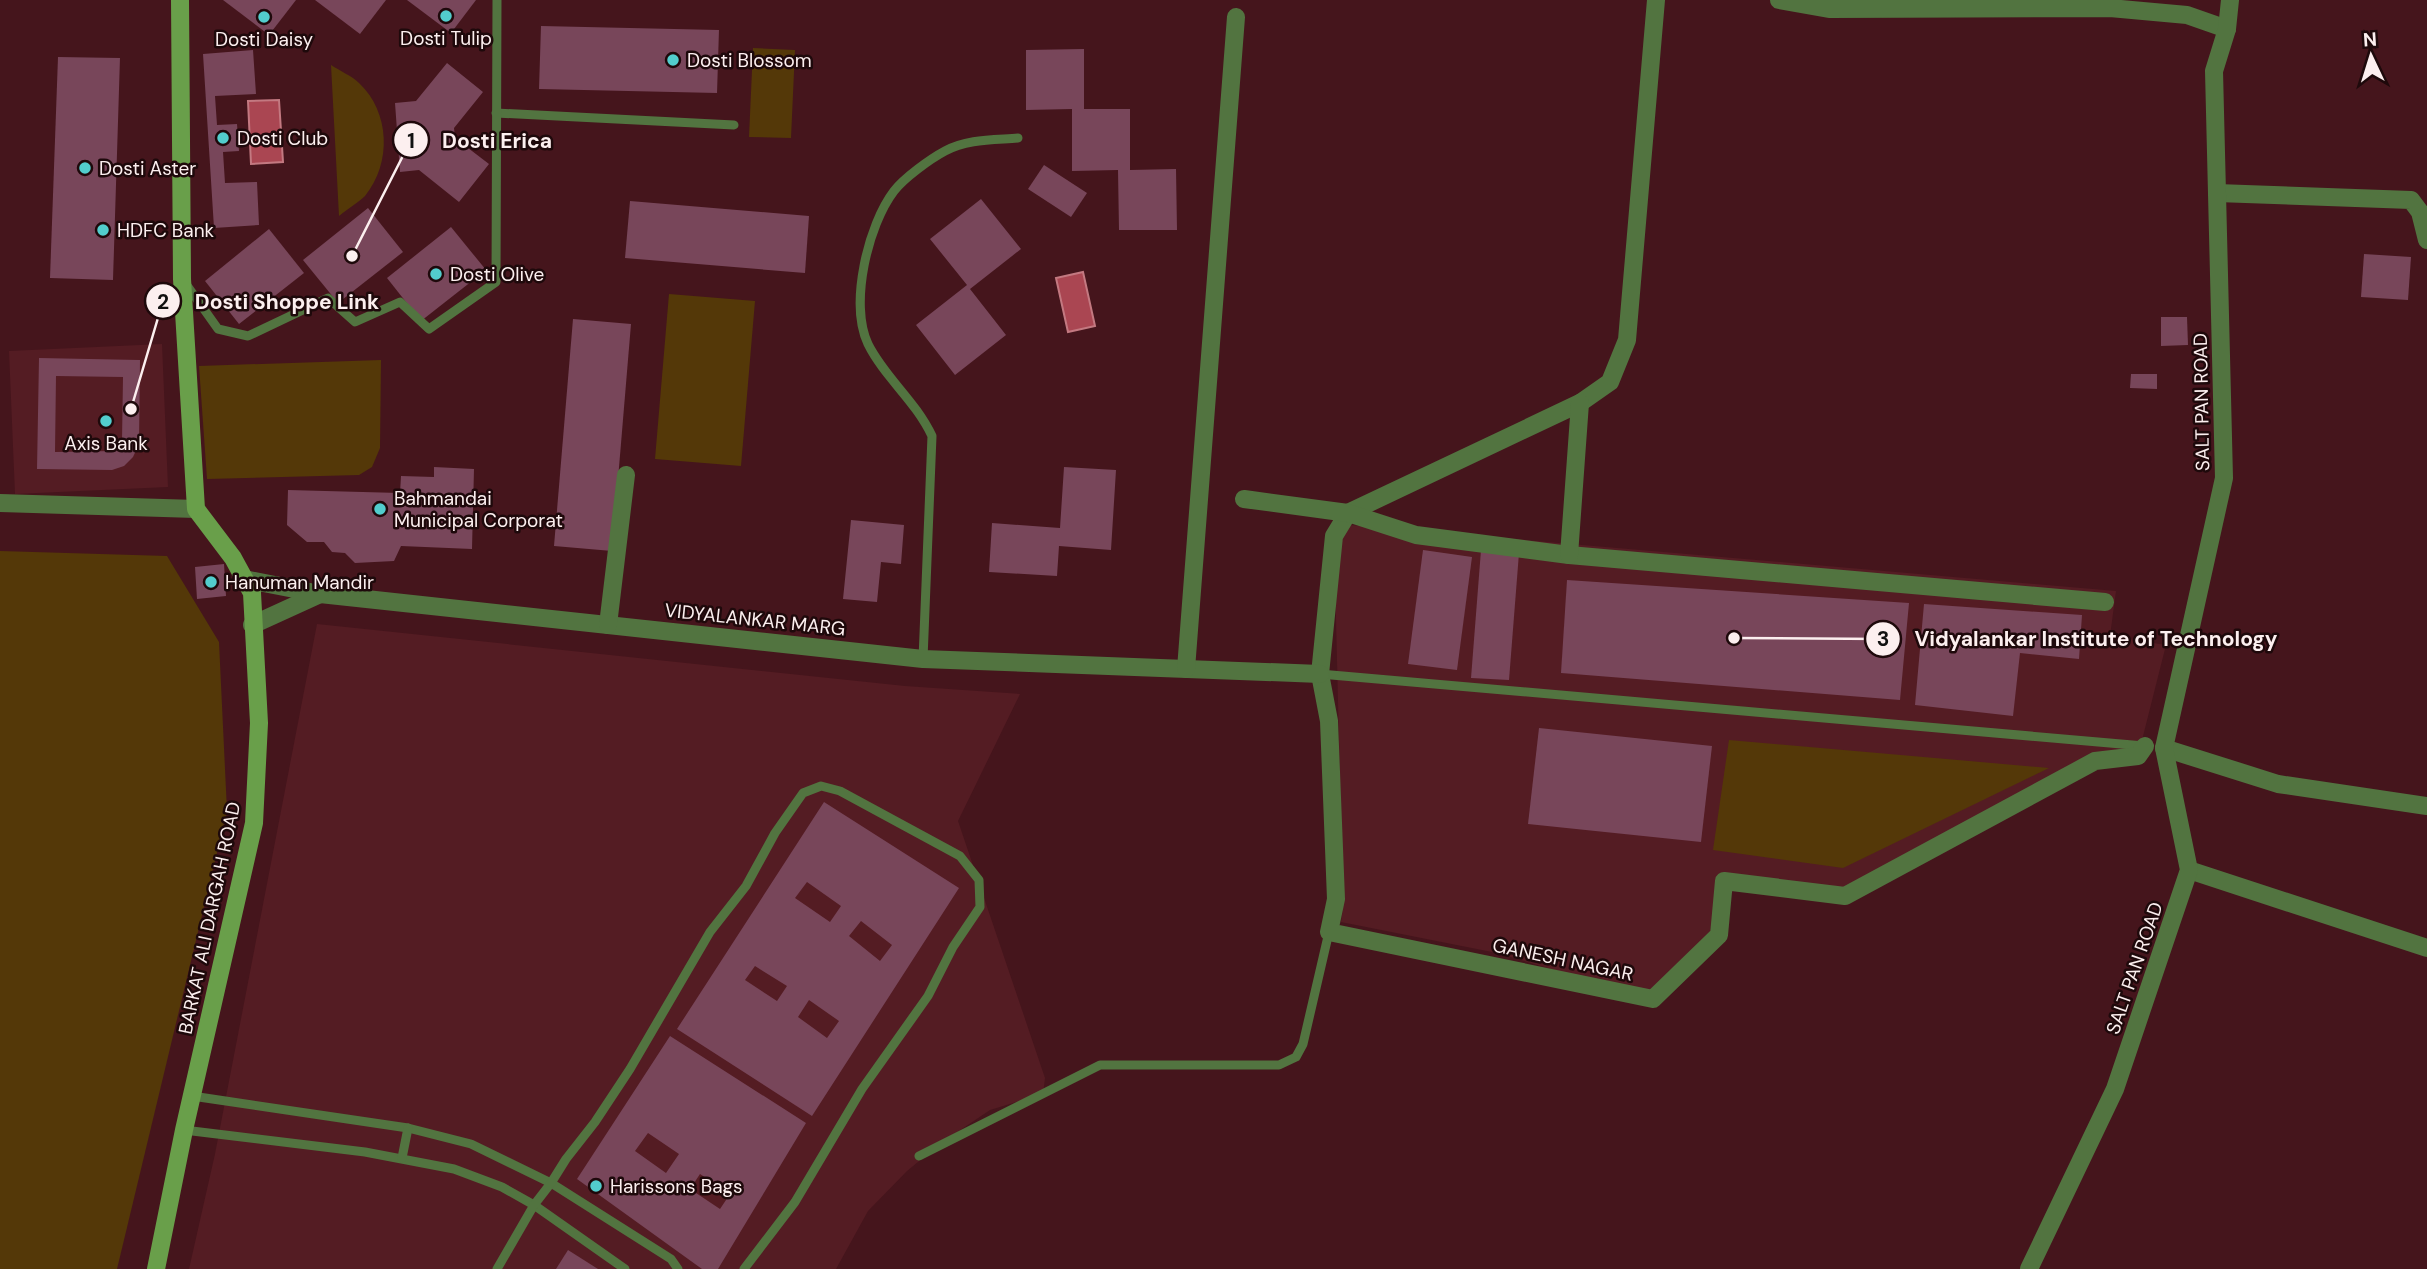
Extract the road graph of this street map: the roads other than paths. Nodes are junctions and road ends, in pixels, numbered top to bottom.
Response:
1 (180, 0) edge
2 (497, 0) edge
3 (1660, 0) edge
4 (1779, 0) edge
5 (2230, 0) edge
6 (1236, 17) dead end
7 (2227, 29) junction
8 (496, 113) junction
9 (734, 125) dead end
10 (1018, 138) dead end
11 (2217, 193) junction
12 (2427, 240) edge
13 (182, 279) junction
14 (1580, 403) junction
15 (626, 475) dead end
16 (1244, 499) dead end
17 (0, 503) edge
18 (196, 509) junction
19 (1348, 513) junction
20 (1569, 555) junction
21 (244, 579) junction
22 (320, 594) junction
23 (2105, 602) dead end
24 (252, 625) junction
25 (608, 625) junction
26 (923, 659) junction
27 (1186, 668) junction
28 (1320, 674) junction
29 (2145, 746) junction
30 (2164, 748) junction
31 (2427, 806) edge
32 (2189, 870) junction
33 (1329, 932) junction
34 (2427, 948) edge
35 (192, 1096) junction
36 (408, 1128) junction
37 (184, 1130) junction
38 (919, 1156) dead end
39 (402, 1158) junction
40 (551, 1183) junction
41 (534, 1205) junction
42 (156, 1269) edge
43 (497, 1269) edge
44 (625, 1269) edge
45 (678, 1269) edge
46 (744, 1269) edge
47 (2029, 1269) edge

1 - 13 main road
2 - 8 lane
3 - 14 street
4 - 7 street
5 - 7 street, SALT PAN ROAD
6 - 27 street
7 - 11 street, SALT PAN ROAD
8 - 9 lane
8 - 13 lane
10 - 26 lane
11 - 12 street
11 - 30 street, SALT PAN ROAD
13 - 18 main road
14 - 19 street
14 - 20 street
15 - 25 street
16 - 19 street
17 - 18 street
18 - 21 main road, BARKAT ALI DARGAH ROAD
19 - 20 street
19 - 28 street
20 - 23 street
21 - 22 street, VIDYALANKAR MARG
21 - 24 main road, BARKAT ALI DARGAH ROAD
22 - 24 street
22 - 25 street, VIDYALANKAR MARG
24 - 35 main road, BARKAT ALI DARGAH ROAD
25 - 26 street, VIDYALANKAR MARG
26 - 27 street, VIDYALANKAR MARG
27 - 28 street, VIDYALANKAR MARG
28 - 29 lane
28 - 33 street
29 - 30 lane
29 - 33 street, GANESH NAGAR
30 - 31 street
30 - 32 street, SALT PAN ROAD
32 - 34 street
32 - 47 street, SALT PAN ROAD
33 - 38 lane
35 - 36 lane
35 - 37 main road, BARKAT ALI DARGAH ROAD
36 - 39 lane
36 - 40 lane
37 - 39 lane
37 - 42 main road, BARKAT ALI DARGAH ROAD
39 - 41 lane
40 - 41 lane
40 - 45 lane
40 - 46 lane
41 - 43 lane
41 - 44 lane

